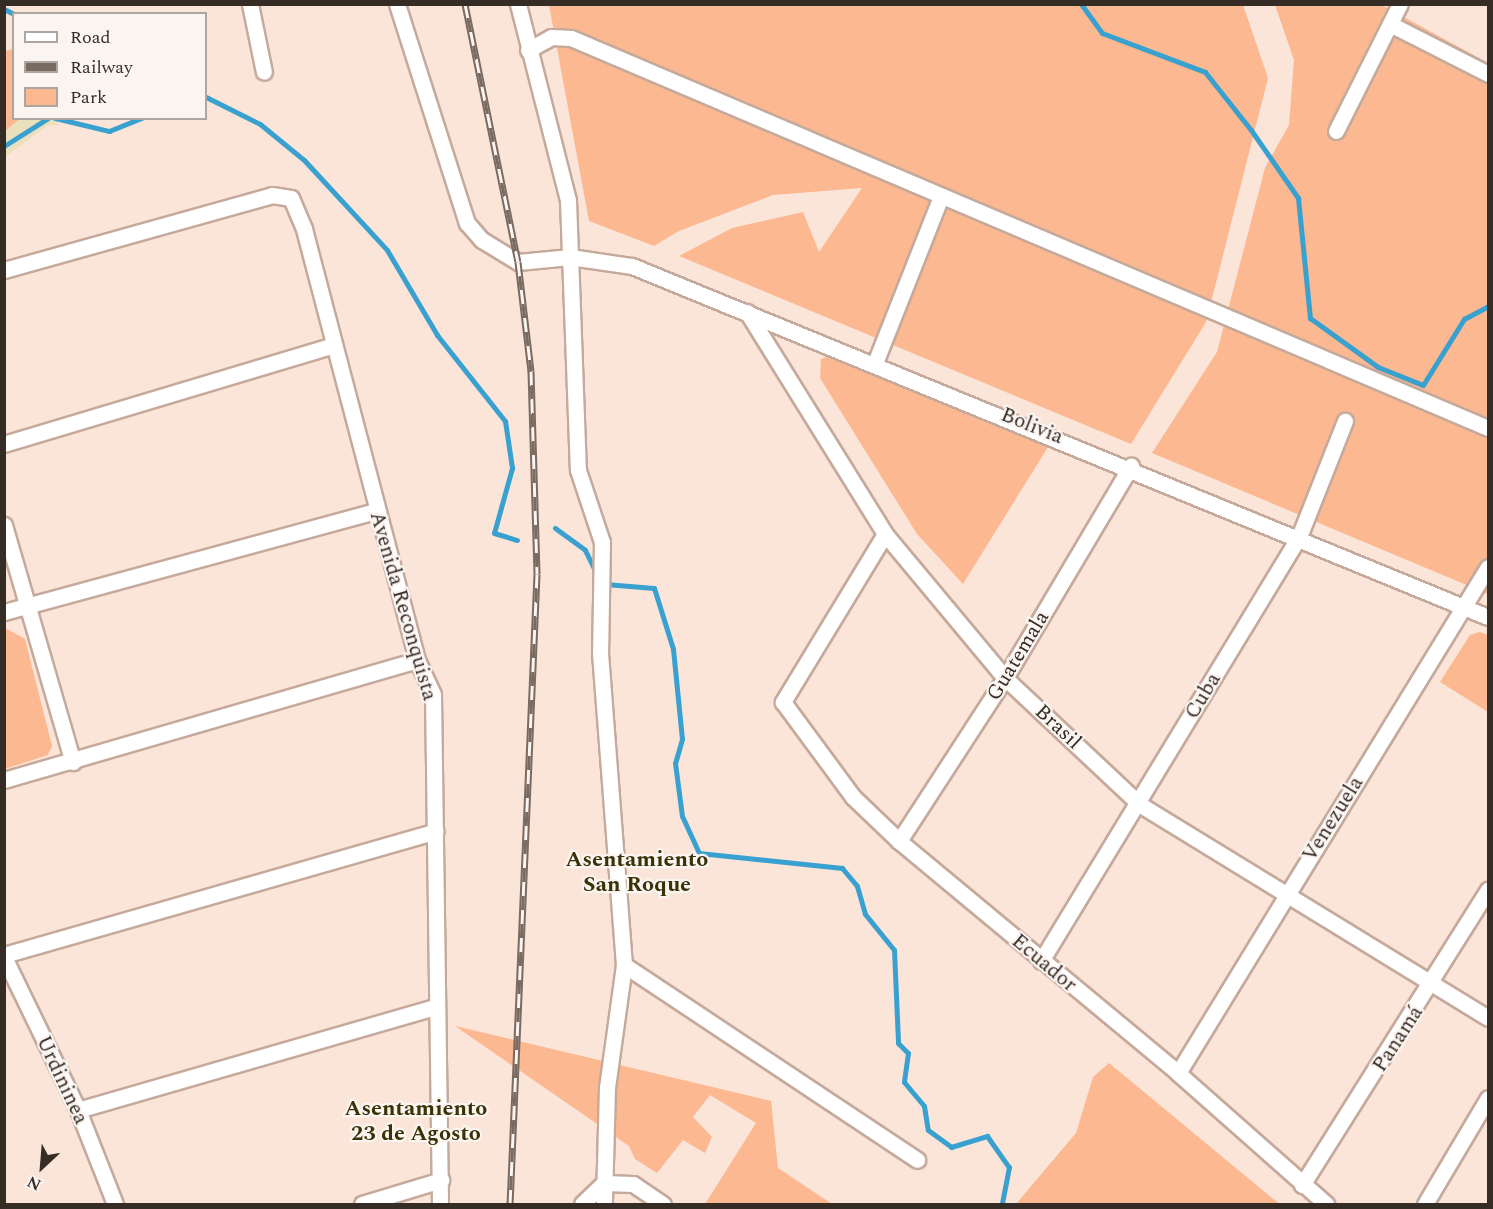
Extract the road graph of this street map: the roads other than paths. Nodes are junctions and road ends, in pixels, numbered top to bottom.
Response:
1 (250, 4) edge
2 (397, 4) edge
3 (518, 4) edge
4 (1400, 4) edge
5 (1390, 24) junction
6 (528, 50) junction
7 (264, 72) dead end
8 (1488, 74) edge
9 (1336, 131) dead end
10 (939, 201) dead end
11 (570, 257) junction
12 (4, 270) edge
13 (747, 312) junction
14 (333, 345) junction
15 (875, 363) junction
16 (1345, 421) dead end
17 (1488, 428) edge
18 (4, 444) edge
19 (1131, 466) junction
20 (375, 511) junction
21 (4, 525) edge
22 (885, 534) junction
23 (1299, 537) junction
24 (1488, 567) edge
25 (1464, 606) junction
26 (27, 608) junction
27 (4, 612) edge
28 (1488, 618) edge
29 (417, 660) junction
30 (1005, 678) junction
31 (74, 762) junction
32 (4, 780) edge
33 (1139, 804) junction
34 (436, 831) junction
35 (899, 841) junction
36 (1488, 890) edge
37 (1288, 892) junction
38 (4, 956) edge
39 (1041, 962) junction
40 (624, 965) junction
41 (1433, 984) junction
42 (434, 1006) junction
43 (1488, 1018) edge
44 (1178, 1073) junction
45 (1488, 1098) edge
46 (78, 1110) junction
47 (917, 1160) dead end
48 (441, 1180) junction
49 (604, 1183) junction
50 (1302, 1185) junction
51 (115, 1204) edge
52 (362, 1204) edge
53 (440, 1204) edge
54 (582, 1204) edge
55 (604, 1204) edge
56 (663, 1204) edge
57 (1326, 1204) edge
58 (1425, 1204) edge

1 - 7 street
2 - 11 street, Bolivia
3 - 6 street
4 - 5 street
5 - 8 street
5 - 9 street
6 - 11 street
6 - 17 street
10 - 15 street
11 - 13 street, Bolivia
11 - 40 street
12 - 14 street, Avenida Reconquista
13 - 15 street, Bolivia
13 - 22 street, Brasil
14 - 18 street
14 - 20 street, Avenida Reconquista
15 - 19 street, Bolivia
16 - 23 street, Cuba
19 - 23 street, Bolivia
19 - 30 street, Guatemala
20 - 26 street
20 - 29 street, Avenida Reconquista
21 - 26 street
22 - 30 street, Brasil
22 - 35 street, Ecuador
23 - 25 street, Bolivia
23 - 33 street, Cuba
24 - 25 street, Venezuela
25 - 28 street, Bolivia
25 - 37 street, Venezuela
26 - 27 street
26 - 31 street
29 - 31 street
29 - 34 street, Avenida Reconquista
30 - 33 street, Brasil
30 - 35 street, Guatemala
31 - 32 street
33 - 37 street, Brasil
33 - 39 street, Cuba
34 - 38 street
34 - 42 street, Avenida Reconquista
35 - 39 street, Ecuador
36 - 41 street, Panamá
37 - 41 street, Brasil
37 - 44 street, Venezuela
38 - 46 street, Urdininea
39 - 44 street, Ecuador
40 - 47 street
40 - 49 street
41 - 43 street, Brasil
41 - 50 street, Panamá
42 - 46 street
42 - 48 street, Avenida Reconquista
44 - 50 street, Ecuador
45 - 58 street
46 - 51 street, Urdininea
48 - 52 street
48 - 53 street, Avenida Reconquista
49 - 54 street
49 - 55 street
49 - 56 street
50 - 57 street, Ecuador

